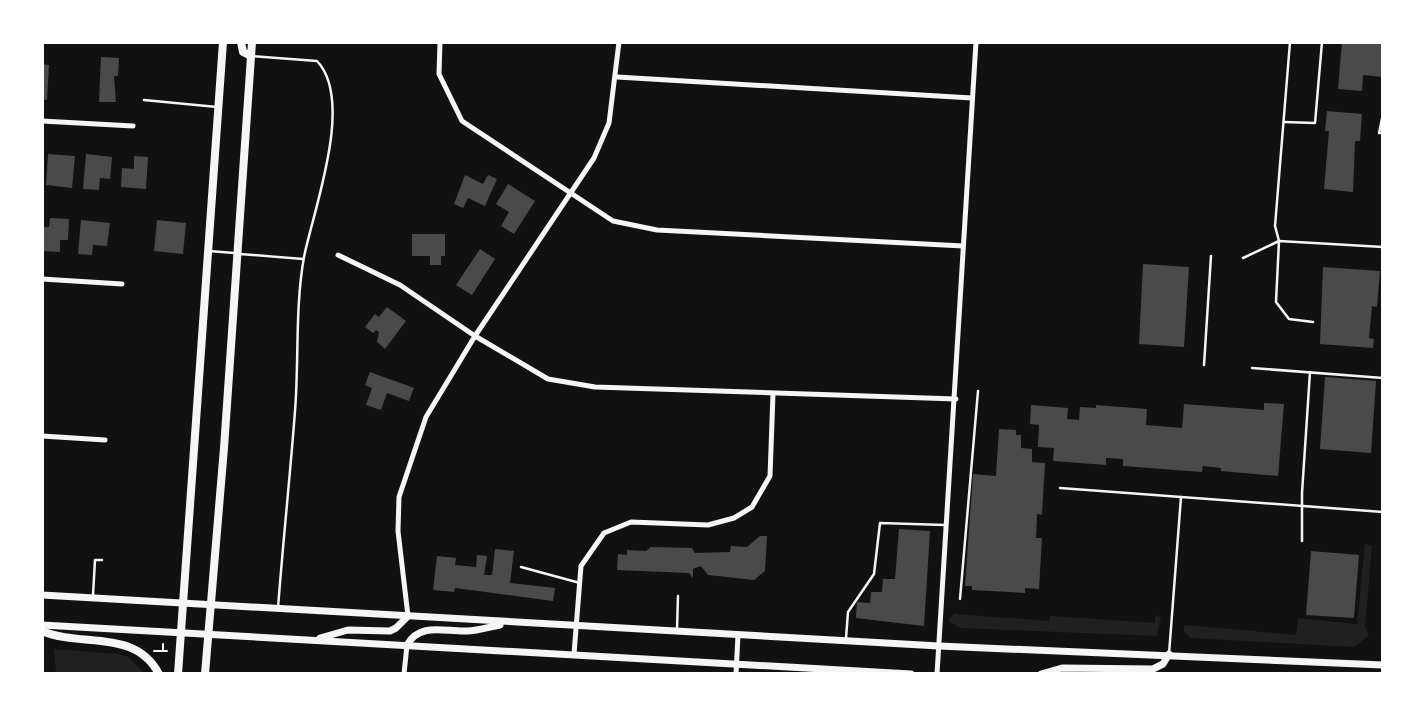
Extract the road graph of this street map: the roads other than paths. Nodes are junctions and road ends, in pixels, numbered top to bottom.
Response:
1 (223, 42) edge
2 (241, 42) edge
3 (252, 42) edge
4 (440, 42) edge
5 (619, 42) edge
6 (976, 42) edge
7 (1290, 42) edge
8 (1322, 42) edge
9 (251, 56) junction
10 (617, 77) junction
11 (972, 98) junction
12 (144, 100) dead end
13 (218, 107) junction
14 (1383, 114) edge
15 (42, 121) edge
16 (1284, 121) junction
17 (133, 126) dead end
18 (1381, 133) edge
19 (571, 191) junction
20 (1279, 241) junction
21 (963, 246) junction
22 (1383, 247) edge
23 (207, 251) junction
24 (237, 253) junction
25 (338, 255) dead end
26 (1211, 256) dead end
27 (1243, 258) dead end
28 (303, 259) junction
29 (42, 279) edge
30 (122, 284) dead end
31 (1313, 322) dead end
32 (475, 336) junction
33 (1204, 365) dead end
34 (1252, 368) dead end
35 (1310, 372) junction
36 (1383, 378) edge
37 (978, 391) dead end
38 (773, 394) junction
39 (956, 399) junction
40 (42, 436) edge
41 (105, 440) dead end
42 (1060, 488) dead end
43 (1181, 497) junction
44 (1303, 506) junction
45 (1383, 512) edge
46 (947, 525) junction
47 (1303, 541) dead end
48 (103, 560) dead end
49 (520, 567) dead end
50 (580, 583) junction
51 (42, 595) edge
52 (678, 596) dead end
53 (93, 598) junction
54 (960, 599) dead end
55 (183, 603) junction
56 (210, 604) junction
57 (278, 608) junction
58 (408, 616) junction
59 (511, 623) junction
60 (42, 625) edge
61 (576, 627) junction
62 (42, 631) edge
63 (677, 632) junction
64 (181, 634) junction
65 (208, 635) junction
66 (738, 635) junction
67 (316, 640) junction
68 (846, 641) junction
69 (407, 645) junction
70 (939, 646) junction
71 (575, 654) junction
72 (1169, 654) junction
73 (736, 663) junction
74 (1383, 665) edge
75 (159, 674) edge
76 (178, 674) edge
77 (205, 674) edge
78 (404, 674) edge
79 (736, 674) edge
80 (911, 674) edge
81 (937, 674) edge
82 (1041, 674) edge

1 - 13 main road
2 - 9 main road
3 - 9 main road
4 - 19 street
5 - 10 street
6 - 11 street
7 - 16 lane
8 - 16 lane
9 - 24 main road
9 - 28 lane
10 - 11 street
10 - 19 street
11 - 21 street
12 - 13 lane
13 - 23 main road
14 - 18 lane
15 - 17 street
16 - 20 lane
19 - 21 street
19 - 32 street
20 - 22 lane
20 - 27 lane
20 - 31 lane
21 - 39 street
23 - 24 lane
23 - 55 main road
24 - 28 lane
24 - 56 main road
25 - 32 street
26 - 33 lane
28 - 57 lane
29 - 30 street
32 - 38 street
32 - 58 street
34 - 35 lane
35 - 36 lane
35 - 44 lane
37 - 54 lane
38 - 39 street
38 - 50 street
39 - 46 street
40 - 41 street
42 - 43 lane
43 - 44 lane
43 - 72 lane
44 - 45 lane
44 - 47 lane
46 - 68 lane
46 - 70 street
48 - 53 lane
49 - 50 lane
50 - 61 street
51 - 53 main road
52 - 63 lane
53 - 55 main road
55 - 56 main road
55 - 64 main road
56 - 57 main road
56 - 65 main road
57 - 58 main road
58 - 59 main road
58 - 67 main road
59 - 61 main road
59 - 69 main road
60 - 64 main road
61 - 63 main road
61 - 71 street
62 - 75 main road
63 - 66 main road
64 - 65 main road
64 - 76 main road
65 - 67 main road
65 - 77 main road
66 - 68 main road
66 - 73 street
67 - 69 main road
68 - 70 main road
69 - 71 main road
69 - 78 street
70 - 72 main road
70 - 81 street
71 - 73 main road
72 - 74 main road
72 - 82 main road
73 - 79 street
73 - 80 main road

